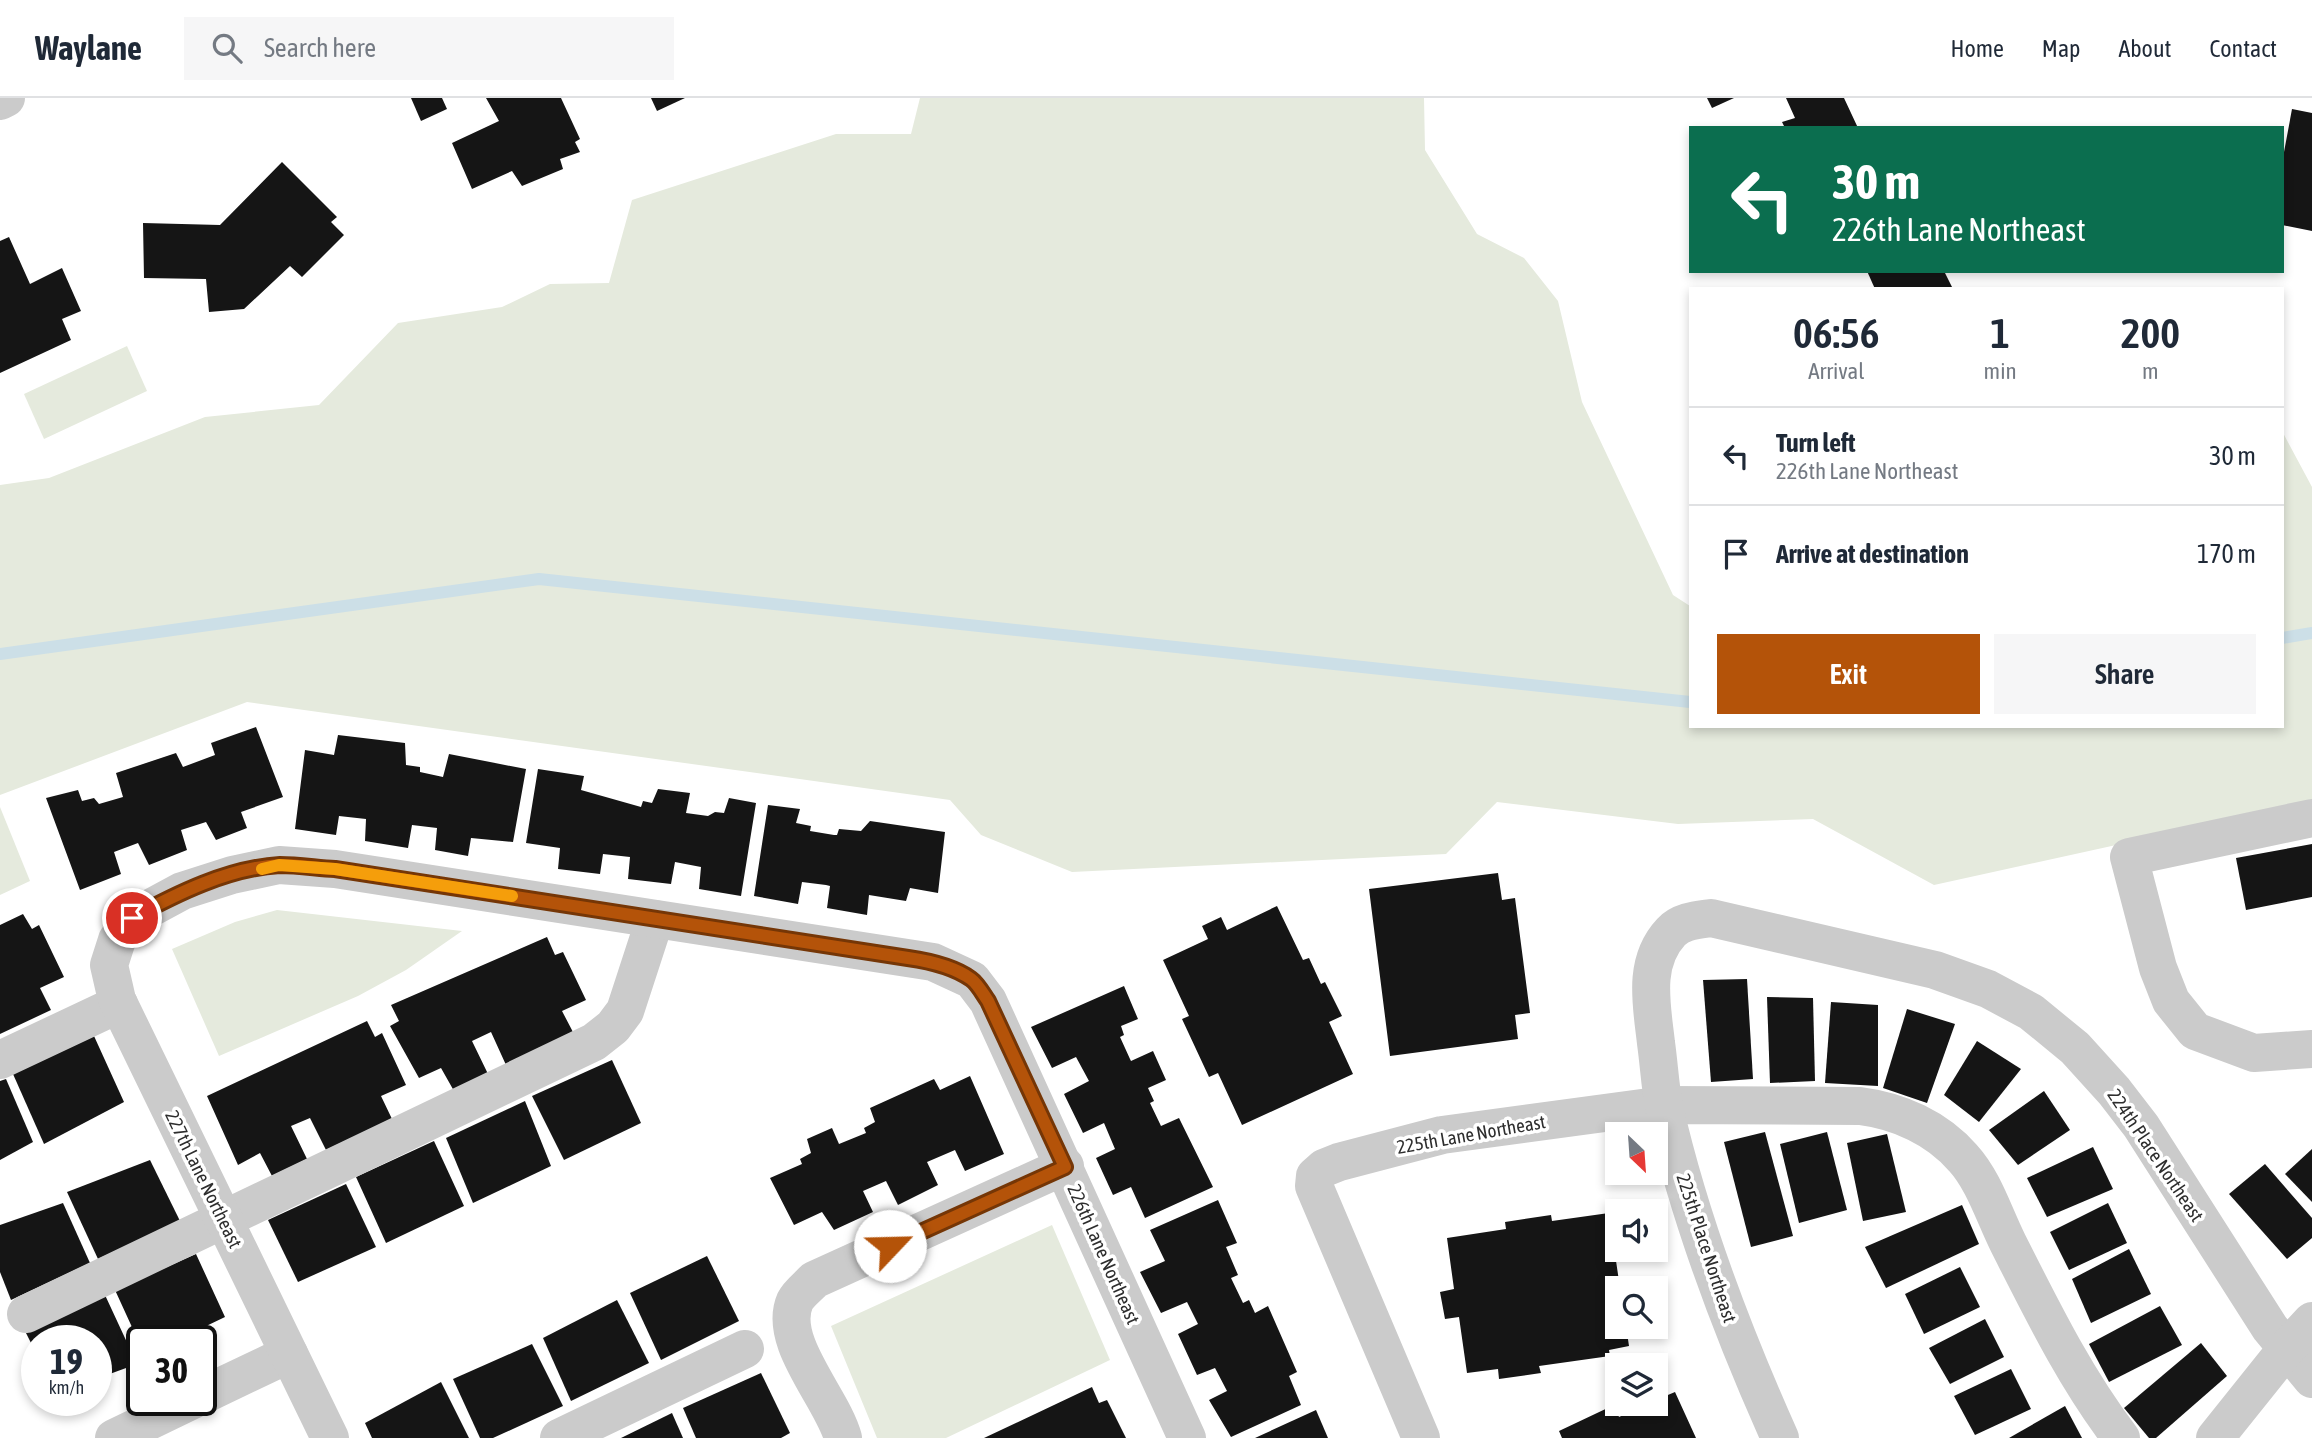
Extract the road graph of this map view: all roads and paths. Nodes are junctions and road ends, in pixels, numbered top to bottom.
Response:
1 (6, 98) edge
2 (0, 101) edge
3 (2312, 818) edge
4 (132, 918) joint
5 (655, 919) junction
6 (1673, 930) joint
7 (119, 1004) junction
8 (2312, 1049) edge
9 (0, 1060) edge
10 (1664, 1105) junction
11 (1065, 1167) junction
12 (224, 1220) junction
13 (26, 1314) dead end
14 (2299, 1335) edge
15 (745, 1349) dead end
16 (289, 1354) junction
17 (2312, 1379) edge
18 (217, 1388) edge
19 (160, 1416) edge
20 (114, 1438) edge
21 (330, 1438) edge
22 (559, 1438) edge
23 (843, 1438) edge
24 (1187, 1438) edge
25 (1421, 1438) edge
26 (1780, 1438) edge
27 (2120, 1438) edge
28 (2215, 1438) edge

1 - 2 street
3 - 8 street
4 - 5 street, 226th Lane Northeast
4 - 7 street, 227th Lane Northeast
5 - 11 street, 226th Lane Northeast
5 - 12 street
6 - 10 street, 225th Place Northeast
6 - 14 street, 224th Place Northeast
7 - 9 street
7 - 12 street, 227th Lane Northeast
10 - 25 street, 225th Lane Northeast
10 - 26 street, 225th Place Northeast
10 - 27 street
11 - 23 street
11 - 24 street, 226th Lane Northeast
12 - 13 street
12 - 16 street, 227th Lane Northeast
14 - 17 street, 224th Place Northeast
14 - 28 street
15 - 22 street
16 - 18 street
16 - 21 street, 227th Lane Northeast
19 - 20 street

